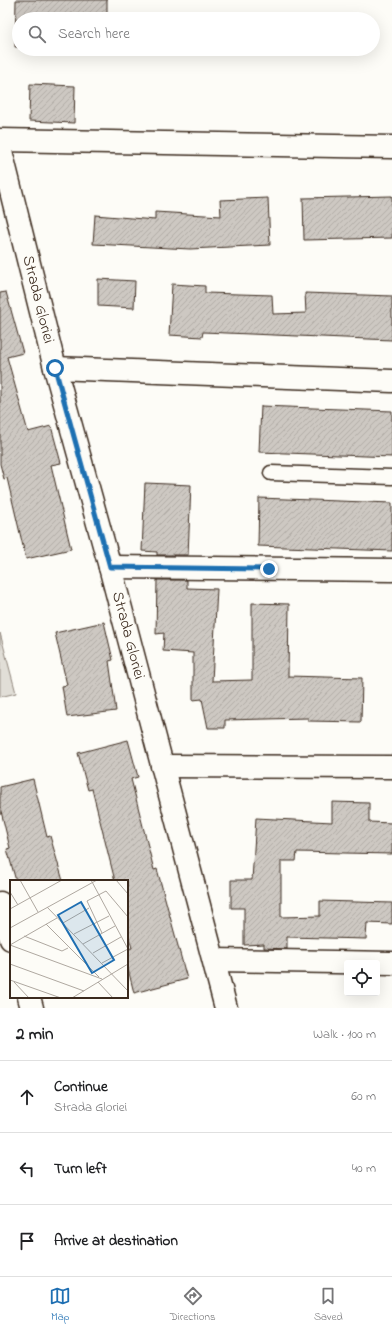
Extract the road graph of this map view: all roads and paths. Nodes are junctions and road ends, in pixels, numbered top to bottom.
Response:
1 (0, 140) edge
2 (392, 146) edge
3 (0, 147) edge
4 (55, 368) junction
5 (392, 380) edge
6 (271, 473) dead end
7 (392, 477) edge
8 (110, 567) junction
9 (392, 570) edge
10 (162, 766) junction
11 (392, 767) edge
12 (0, 903) edge
13 (10, 936) edge
14 (214, 960) junction
15 (392, 963) edge
16 (29, 998) edge
17 (32, 1008) edge
18 (226, 1008) edge

1 - 2 street
3 - 4 street, Strada Gloriei
4 - 5 street
4 - 8 street, Strada Gloriei
6 - 7 lane
8 - 9 street
8 - 10 street, Strada Gloriei
10 - 11 street
10 - 14 street, Strada Gloriei
12 - 13 street
14 - 15 street
14 - 18 street, Strada Gloriei
16 - 17 street

